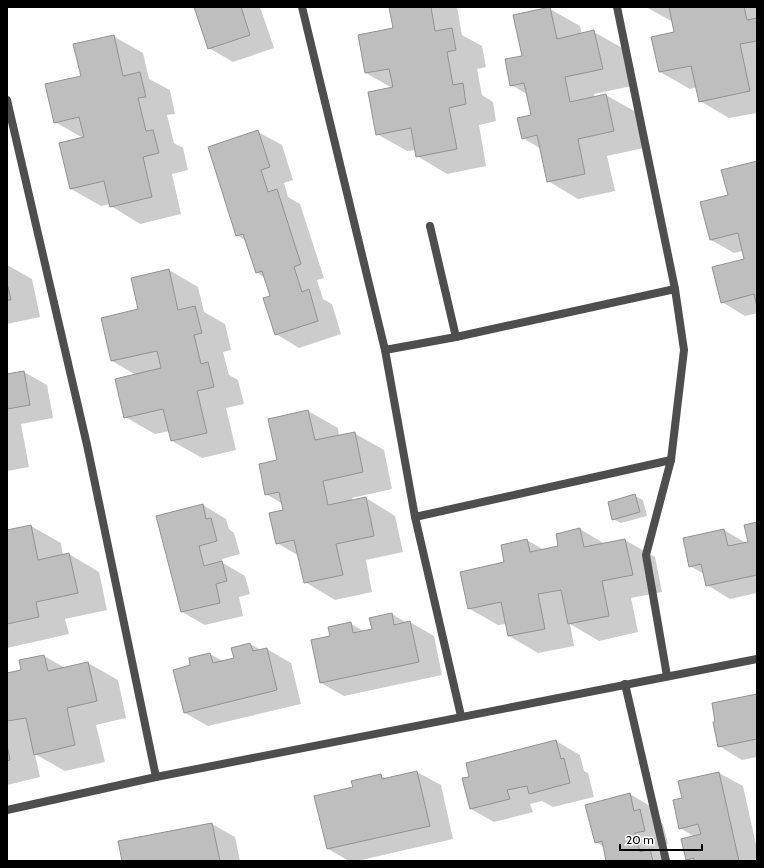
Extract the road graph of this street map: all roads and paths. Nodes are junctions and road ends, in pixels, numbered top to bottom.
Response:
1 (302, 7) edge
2 (617, 7) edge
3 (7, 100) edge
4 (430, 226) dead end
5 (675, 290) junction
6 (456, 337) junction
7 (385, 350) junction
8 (671, 460) junction
9 (415, 518) junction
10 (757, 659) edge
11 (667, 676) junction
12 (625, 684) junction
13 (461, 716) junction
14 (156, 777) junction
15 (7, 810) edge
16 (666, 861) edge

1 - 7 street
2 - 5 street
3 - 14 street
4 - 6 street
5 - 6 street
5 - 8 street
6 - 7 street
7 - 9 street
8 - 9 street
8 - 11 street
9 - 13 street
10 - 11 street
11 - 12 street
12 - 13 street
12 - 16 street
13 - 14 street
14 - 15 street

